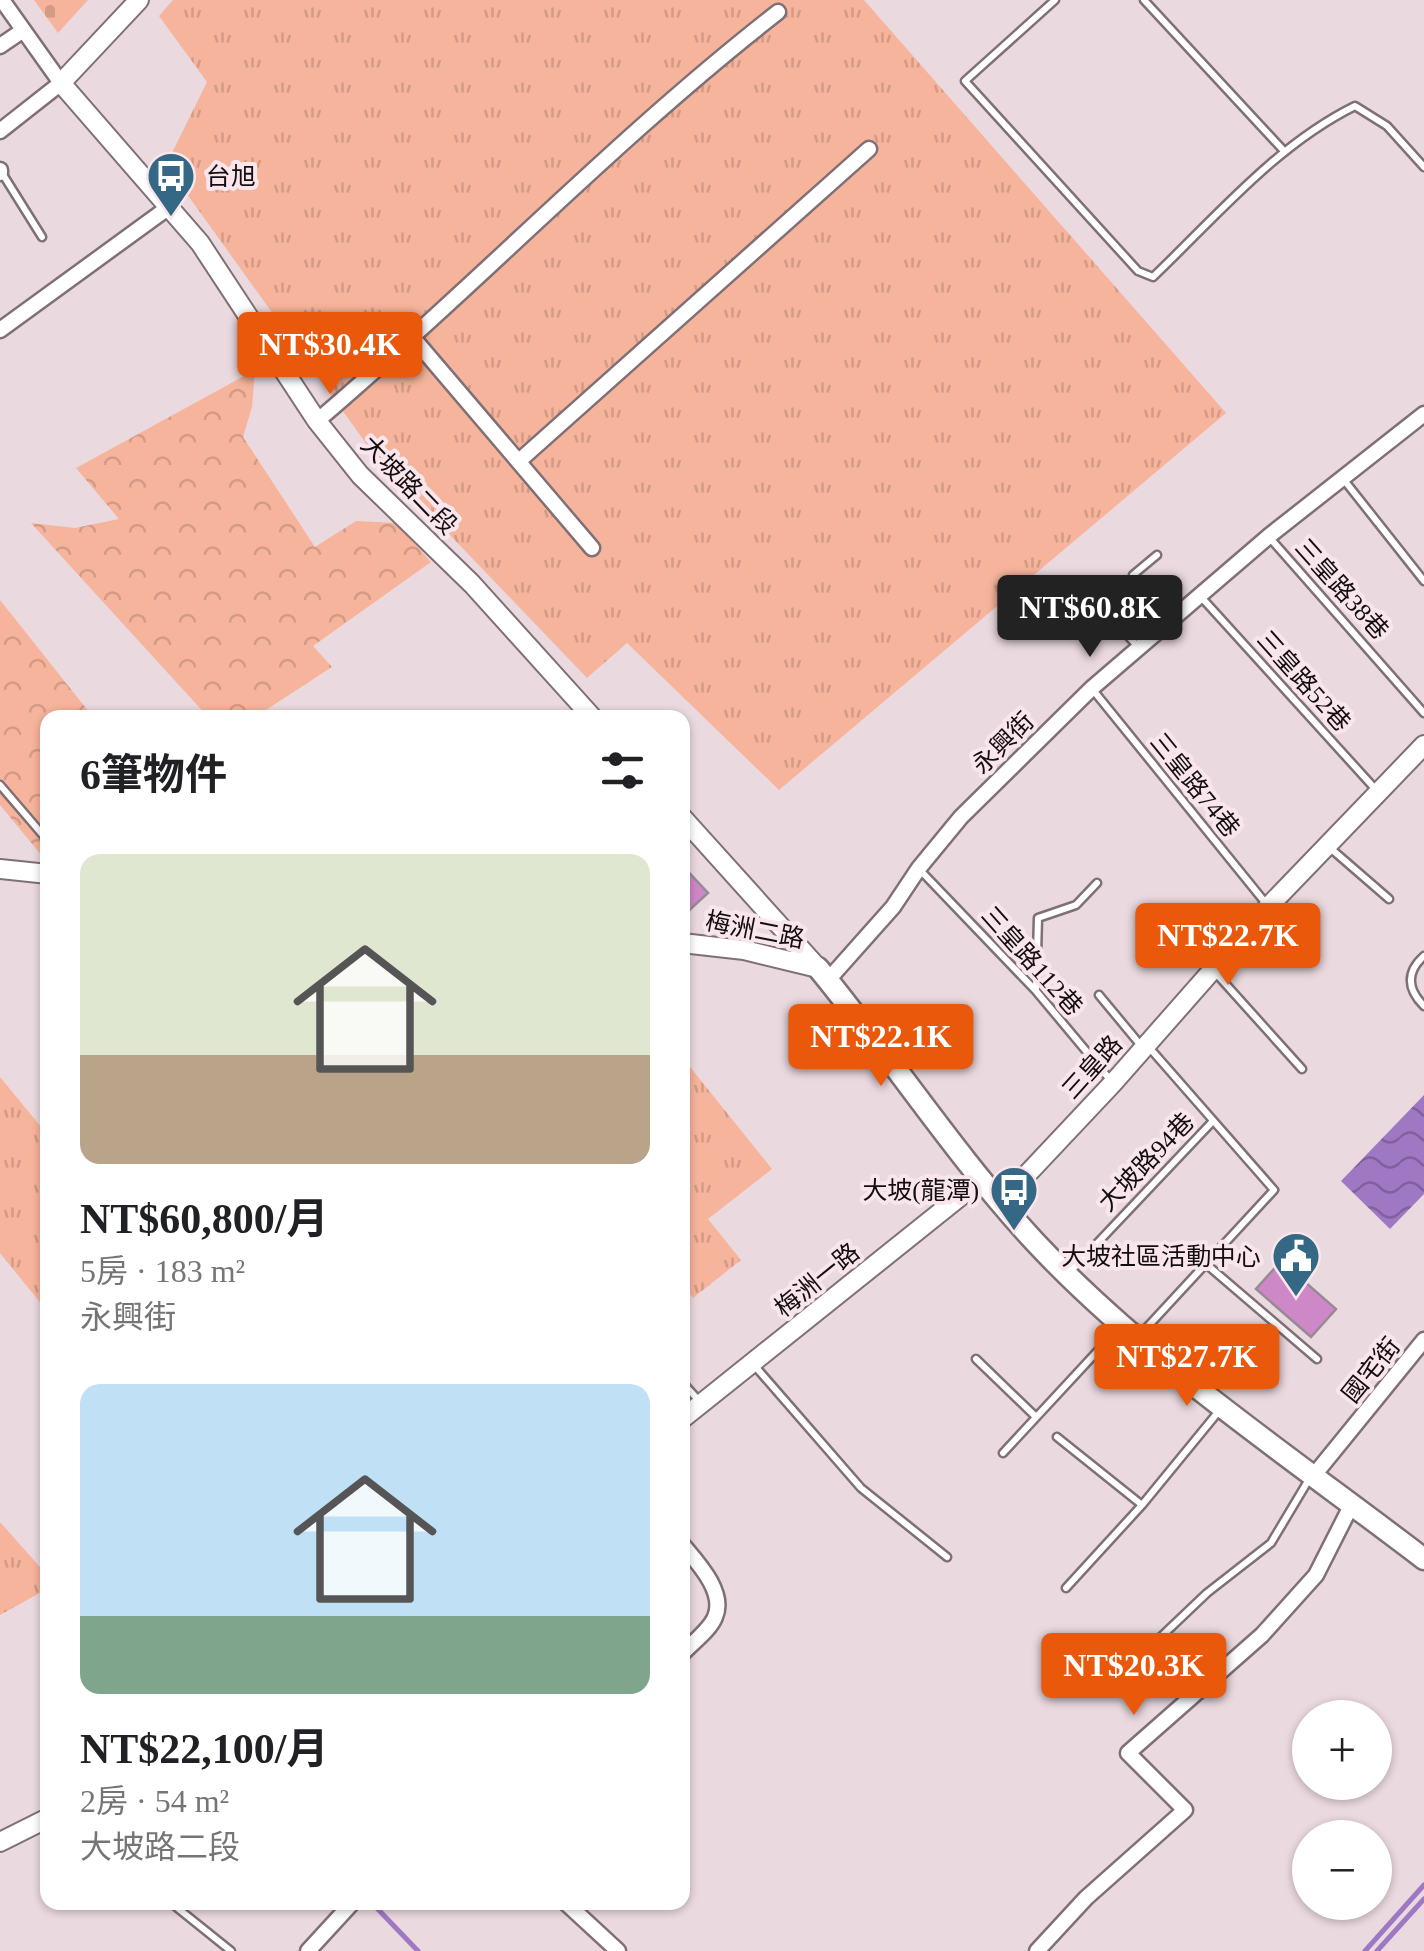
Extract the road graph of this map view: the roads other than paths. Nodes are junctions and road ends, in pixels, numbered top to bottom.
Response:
1 (2, 0) edge
2 (139, 0) edge
3 (1055, 0) edge
4 (1144, 0) edge
5 (778, 12) dead end
6 (22, 31) junction
7 (0, 46) edge
8 (62, 82) junction
9 (0, 130) edge
10 (869, 149) dead end
11 (1284, 151) junction
12 (1424, 167) edge
13 (1, 171) edge
14 (169, 207) junction
15 (42, 237) dead end
16 (0, 330) edge
17 (414, 339) junction
18 (1424, 414) edge
19 (317, 421) junction
20 (519, 460) junction
21 (1343, 478) junction
22 (1268, 536) junction
23 (592, 548) dead end
24 (1157, 556) dead end
25 (1424, 581) edge
26 (1200, 597) junction
27 (1094, 598) dead end
28 (1173, 620) junction
29 (1140, 648) junction
30 (1092, 688) junction
31 (585, 710) edge
32 (1424, 713) edge
33 (1424, 745) edge
34 (0, 785) edge
35 (1379, 793) junction
36 (690, 826) edge
37 (40, 832) edge
38 (1328, 846) junction
39 (918, 868) junction
40 (0, 869) edge
41 (40, 873) edge
42 (1097, 883) dead end
43 (1389, 899) dead end
44 (1268, 907) junction
45 (690, 944) edge
46 (1424, 956) edge
47 (1212, 969) junction
48 (823, 974) junction
49 (1036, 992) junction
50 (1100, 996) dead end
51 (1424, 1006) edge
52 (1144, 1046) junction
53 (1302, 1069) dead end
54 (1113, 1083) junction
55 (1213, 1122) junction
56 (982, 1180) junction
57 (1000, 1202) junction
58 (1206, 1264) junction
59 (1067, 1274) junction
60 (1130, 1330) junction
61 (1424, 1340) edge
62 (976, 1359) dead end
63 (1317, 1359) dead end
64 (752, 1363) junction
65 (690, 1391) edge
66 (702, 1404) junction
67 (1223, 1406) junction
68 (690, 1414) edge
69 (1036, 1416) junction
70 (1058, 1437) dead end
71 (1003, 1452) dead end
72 (1315, 1474) junction
73 (1352, 1504) junction
74 (1142, 1505) junction
75 (690, 1555) edge
76 (946, 1558) dead end
77 (1424, 1559) edge
78 (1066, 1588) dead end
79 (690, 1645) edge
80 (1124, 1672) dead end
81 (40, 1822) edge
82 (0, 1842) edge
83 (180, 1910) edge
84 (346, 1910) edge
85 (574, 1910) edge
86 (231, 1951) edge
87 (308, 1951) edge
88 (618, 1951) edge
89 (1037, 1951) edge

1 - 6 street
2 - 8 street
3 - 11 lane
4 - 11 lane
5 - 17 street
6 - 7 street
6 - 8 street
8 - 9 street
8 - 14 street, 大坡路二段
10 - 20 street
11 - 12 lane
13 - 15 lane
14 - 16 street
14 - 19 street, 大坡路二段
17 - 19 street
17 - 20 street
18 - 21 street, 永興街
19 - 31 street, 大坡路二段
20 - 23 street
21 - 22 street, 永興街
21 - 25 lane
22 - 26 street, 永興街
22 - 32 lane, 三皇路38巷
24 - 28 lane
26 - 28 street, 永興街
26 - 35 lane, 三皇路52巷
27 - 29 lane
28 - 29 street, 永興街
29 - 30 street, 永興街
30 - 39 street, 永興街
30 - 44 lane, 三皇路74巷
33 - 35 street, 三皇路
34 - 37 lane
35 - 38 street, 三皇路
36 - 48 street
38 - 43 lane
38 - 44 street, 三皇路
39 - 48 street, 永興街
39 - 49 lane, 三皇路112巷
40 - 41 street
42 - 49 lane
44 - 47 street, 三皇路
45 - 48 street, 梅洲二路
46 - 51 lane
47 - 52 street, 三皇路
47 - 53 lane
48 - 56 main road
49 - 54 lane, 三皇路112巷
50 - 52 lane
52 - 54 street, 三皇路
52 - 55 lane
54 - 57 street, 三皇路
55 - 58 lane
55 - 59 lane, 大坡路94巷
56 - 57 main road
56 - 64 street, 梅洲一路
57 - 59 main road
58 - 60 lane
58 - 63 lane
59 - 60 main road
60 - 67 main road
60 - 69 lane
61 - 72 street, 國宅街
62 - 69 lane
64 - 66 street, 梅洲一路
64 - 76 lane
65 - 66 lane
66 - 68 street, 梅洲一路
67 - 72 main road
67 - 74 lane
69 - 71 lane
70 - 74 lane
72 - 73 main road
72 - 80 lane
73 - 77 main road
73 - 89 street
74 - 78 lane
75 - 79 street
81 - 82 street
83 - 86 lane
84 - 87 street
85 - 88 street

